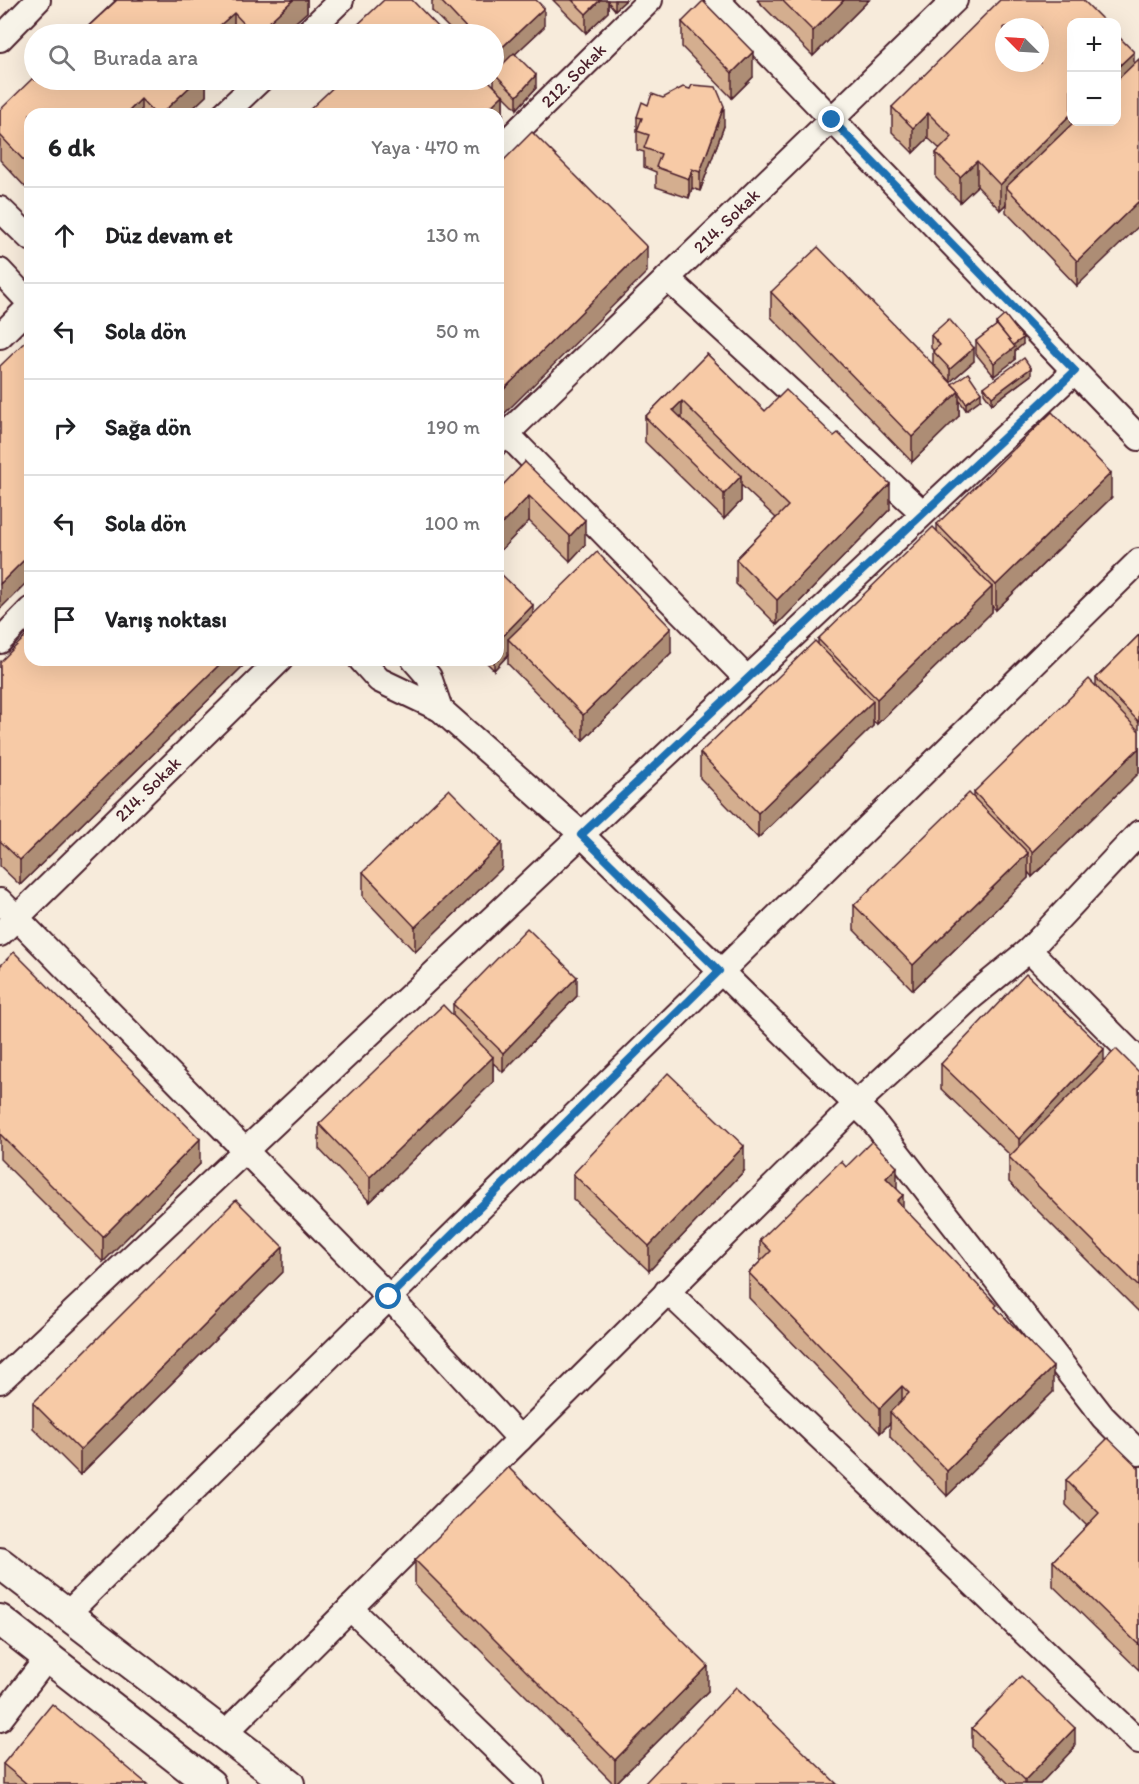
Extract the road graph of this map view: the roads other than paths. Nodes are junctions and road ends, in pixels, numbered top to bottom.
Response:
1 (38, 0) edge
2 (341, 0) edge
3 (650, 0) edge
4 (717, 0) edge
5 (955, 0) edge
6 (316, 24) edge
7 (0, 39) edge
8 (249, 90) edge
9 (230, 108) edge
10 (832, 120) junction
11 (504, 144) edge
12 (0, 209) edge
13 (24, 232) edge
14 (0, 271) edge
15 (667, 278) junction
16 (24, 298) edge
17 (24, 311) edge
18 (0, 336) edge
19 (1075, 371) junction
20 (504, 436) edge
21 (1139, 438) edge
22 (504, 440) edge
23 (923, 513) junction
24 (1139, 561) edge
25 (24, 616) edge
26 (0, 640) edge
27 (274, 666) edge
28 (366, 666) edge
29 (419, 666) edge
30 (747, 679) junction
31 (440, 709) junction
32 (1139, 833) edge
33 (581, 835) junction
34 (5, 918) edge
35 (1029, 950) junction
36 (719, 971) junction
37 (1139, 1061) edge
38 (855, 1105) junction
39 (245, 1151) junction
40 (668, 1291) junction
41 (389, 1297) junction
42 (0, 1381) edge
43 (520, 1439) junction
44 (1139, 1454) edge
45 (0, 1563) edge
46 (350, 1608) junction
47 (67, 1614) junction
48 (0, 1620) edge
49 (48, 1657) junction
50 (0, 1719) edge
51 (224, 1734) junction
52 (1139, 1742) edge
53 (210, 1784) edge
54 (289, 1784) edge
55 (532, 1784) edge

1 - 7 street
2 - 6 street
3 - 11 street, 212. Sokak
4 - 10 street
5 - 10 street, 214. Sokak
8 - 9 street
10 - 15 street, 214. Sokak
10 - 19 street
12 - 13 street
14 - 16 street
15 - 20 street, 214. Sokak
15 - 23 street
17 - 18 street
19 - 21 street
19 - 23 street
22 - 30 street
23 - 30 street
24 - 36 street
25 - 26 street
27 - 34 street, 214. Sokak
28 - 31 street
29 - 31 street
30 - 33 street
31 - 33 street
32 - 35 street
33 - 36 street
33 - 39 street
34 - 39 street
35 - 37 street
35 - 38 street
36 - 38 street
36 - 41 street
38 - 40 street
38 - 44 street
39 - 41 street
39 - 42 street
40 - 43 street
40 - 52 street
41 - 43 street
41 - 47 street
43 - 46 street
45 - 47 main road
46 - 51 street
46 - 55 street
47 - 51 main road
48 - 49 main road
49 - 50 street
49 - 53 main road
51 - 54 main road

